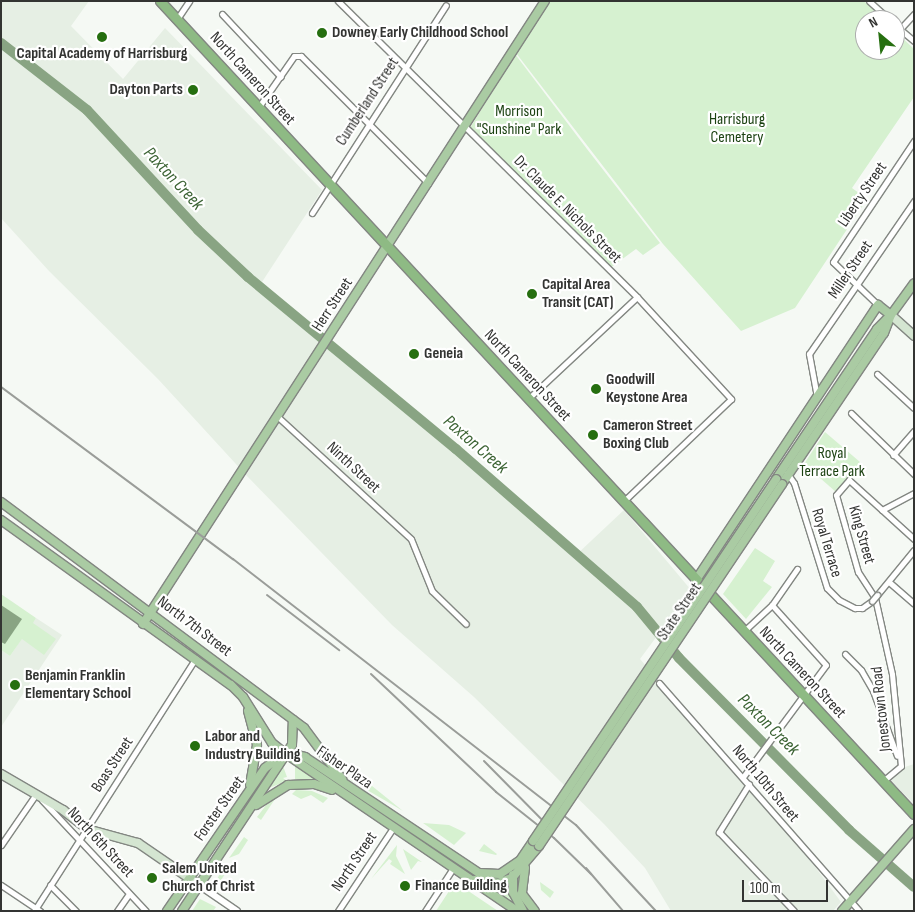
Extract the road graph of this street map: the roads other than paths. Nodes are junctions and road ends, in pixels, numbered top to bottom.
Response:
1 (160, 1) edge
2 (189, 1) edge
3 (338, 1) edge
4 (541, 3) edge
5 (446, 5) dead end
6 (222, 14) dead end
7 (914, 14) edge
8 (177, 19) junction
9 (905, 24) edge
10 (405, 68) junction
11 (281, 77) junction
12 (258, 108) junction
13 (369, 124) junction
14 (465, 126) junction
15 (914, 141) edge
16 (429, 184) junction
17 (329, 185) junction
18 (914, 201) edge
19 (312, 213) dead end
20 (386, 248) junction
21 (856, 285) junction
22 (913, 285) edge
23 (637, 297) junction
24 (878, 305) junction
25 (891, 315) junction
26 (914, 336) edge
27 (877, 374) dead end
28 (817, 397) junction
29 (529, 398) junction
30 (914, 408) edge
31 (851, 413) dead end
32 (278, 416) junction
33 (914, 431) edge
34 (893, 455) junction
35 (786, 472) junction
36 (914, 474) edge
37 (914, 493) edge
38 (624, 500) junction
39 (1, 502) edge
40 (882, 510) junction
41 (1, 520) edge
42 (914, 539) edge
43 (914, 550) edge
44 (797, 569) dead end
45 (696, 580) junction
46 (889, 582) junction
47 (874, 598) junction
48 (914, 604) edge
49 (772, 605) junction
50 (151, 612) junction
51 (143, 624) junction
52 (466, 624) dead end
53 (744, 631) junction
54 (846, 654) dead end
55 (196, 658) junction
56 (659, 683) dead end
57 (238, 690) junction
58 (802, 697) junction
59 (293, 720) junction
60 (286, 754) junction
61 (900, 766) junction
62 (1, 774) edge
63 (743, 777) junction
64 (882, 781) junction
65 (749, 784) junction
66 (354, 790) junction
67 (36, 793) junction
68 (244, 795) junction
69 (346, 796) junction
70 (249, 811) junction
71 (914, 814) edge
72 (393, 828) junction
73 (87, 829) junction
74 (914, 829) edge
75 (79, 840) junction
76 (1, 845) edge
77 (523, 863) junction
78 (453, 868) junction
79 (464, 876) junction
80 (190, 877) junction
81 (512, 878) junction
82 (50, 885) junction
83 (199, 885) junction
84 (1, 886) edge
85 (129, 894) junction
86 (849, 903) junction
87 (37, 910) edge
88 (76, 911) edge
89 (118, 911) edge
90 (146, 911) edge
91 (167, 911) edge
92 (182, 911) edge
93 (237, 911) edge
94 (338, 911) edge
95 (424, 911) edge
96 (517, 911) edge
97 (523, 911) edge
98 (535, 911) edge
99 (794, 911) edge
100 (842, 911) edge
101 (859, 911) edge

1 - 8 highway, North Cameron Street
2 - 8 street
3 - 10 street, Dr. Claude E. Nichols Street
4 - 14 main road, Herr Street
5 - 10 street, Cumberland Street
6 - 11 street
7 - 9 street
8 - 12 highway, North Cameron Street
10 - 13 street, Cumberland Street
10 - 14 street, Dr. Claude E. Nichols Street
11 - 12 street
11 - 13 street
12 - 17 highway, North Cameron Street
13 - 16 street
13 - 17 street, Cumberland Street
14 - 16 main road, Herr Street
14 - 23 street, Dr. Claude E. Nichols Street
15 - 21 street, Liberty Street
16 - 20 main road, Herr Street
17 - 19 street, Cumberland Street
17 - 20 highway, North Cameron Street
18 - 21 street, Miller Street
20 - 29 highway, North Cameron Street
20 - 32 main road, Herr Street
21 - 24 street
21 - 28 street, Miller Street
22 - 25 main road, State Street
23 - 29 street
23 - 38 street, Dr. Claude E. Nichols Street
24 - 25 main road
24 - 28 main road, State Street
25 - 26 main road
25 - 35 main road, State Street
27 - 30 street
28 - 45 main road, State Street
29 - 38 highway, North Cameron Street
31 - 34 street
32 - 50 main road, Herr Street
32 - 52 street, Ninth Street
33 - 34 street
34 - 36 street
35 - 47 street, Royal Terrace
35 - 77 main road, State Street, bridge
37 - 40 street
38 - 45 highway, North Cameron Street
39 - 50 main road, North 7th Street
40 - 42 street
40 - 47 street, King Street
41 - 51 main road, North 7th Street
43 - 46 street
44 - 49 street
45 - 53 highway, North Cameron Street
46 - 47 street
46 - 48 street
47 - 61 street, Jonestown Road
49 - 53 street
49 - 58 street
50 - 51 main road, Herr Street
50 - 59 main road, North 7th Street
51 - 55 main road, North 7th Street
53 - 58 highway, North Cameron Street
54 - 61 street
55 - 57 main road, North 7th Street
55 - 73 street, Boas Street
56 - 63 street, North 10th Street
57 - 60 main road, North 7th Street
57 - 68 main road
58 - 63 street
58 - 64 highway, North Cameron Street
59 - 60 main road, Forster Street
59 - 66 main road, North 7th Street
60 - 66 main road, Fisher Plaza
60 - 68 main road, Forster Street
60 - 69 main road, Fisher Plaza
60 - 70 main road, Forster Street
61 - 64 street, Jonestown Road
62 - 67 main road, North 6th Street
63 - 65 street, North 10th Street
64 - 71 highway, North Cameron Street
65 - 86 street, North 10th Street
65 - 99 street
66 - 77 main road, Fisher Plaza
67 - 73 main road, North 6th Street
67 - 75 street, North 6th Street
67 - 76 street
68 - 80 main road, Forster Street
69 - 70 main road
69 - 72 main road, Fisher Plaza
70 - 83 main road, Forster Street
72 - 78 main road, Fisher Plaza
72 - 94 street, North Street
73 - 75 street, Boas Street
73 - 80 main road, North 6th Street
74 - 86 main road
75 - 82 street, Boas Street
75 - 85 street, North 6th Street
77 - 81 main road, State Street
77 - 98 main road
78 - 79 main road, Fisher Plaza
78 - 95 street
79 - 81 main road
79 - 96 main road, Fisher Plaza
80 - 83 main road, North 6th Street
80 - 91 main road, Forster Street
81 - 97 main road
82 - 87 street, Boas Street
82 - 88 street
83 - 92 main road, Forster Street
83 - 93 street
84 - 87 street
85 - 89 street
85 - 90 street, North 6th Street
86 - 100 main road
86 - 101 street, North 10th Street

